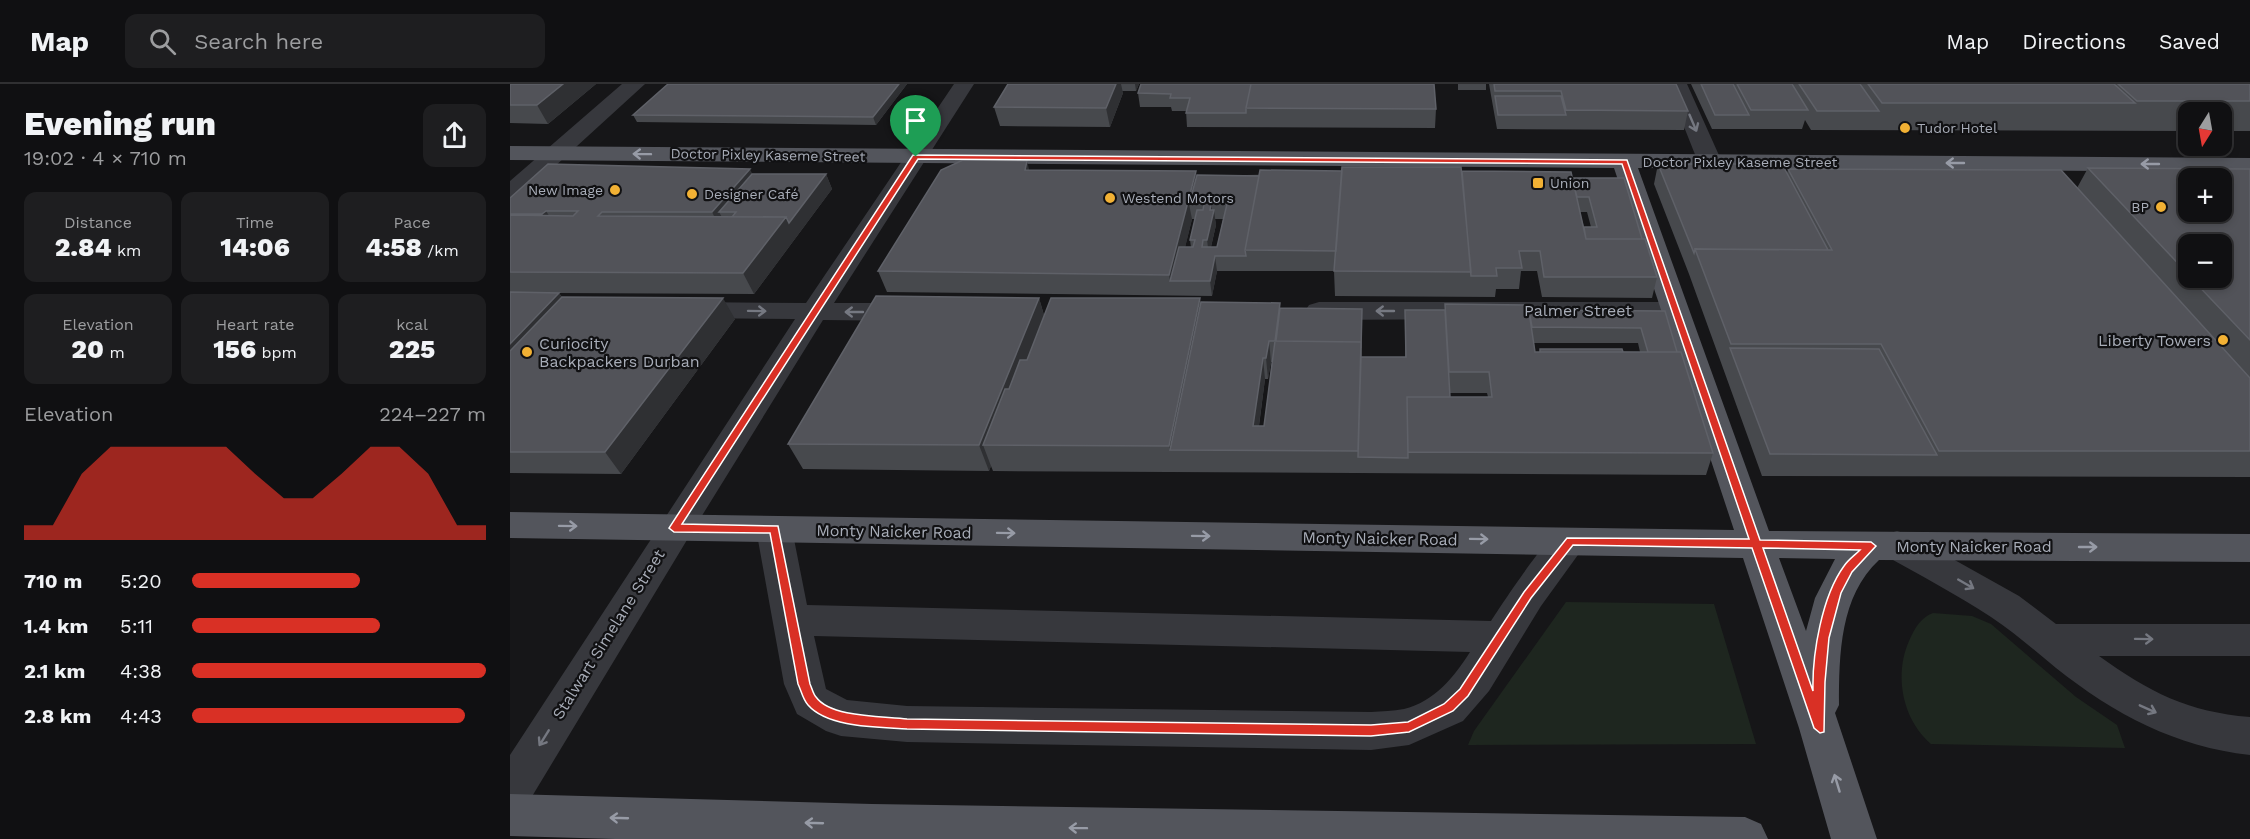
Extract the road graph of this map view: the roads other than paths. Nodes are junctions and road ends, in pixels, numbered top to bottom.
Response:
1 (635, 84) edge
2 (964, 84) edge
3 (1677, 84) edge
4 (510, 153) edge
5 (557, 153) junction
6 (916, 157) junction
7 (1624, 162) junction
8 (1710, 162) junction
9 (2250, 165) edge
10 (510, 194) edge
11 (661, 309) edge
12 (1674, 310) junction
13 (1291, 311) edge
14 (812, 312) junction
15 (932, 312) edge
16 (510, 525) edge
17 (674, 528) junction
18 (774, 529) junction
19 (1570, 541) junction
20 (1756, 544) junction
21 (1884, 546) junction
22 (2250, 548) edge
23 (792, 620) junction
24 (1501, 637) junction
25 (2049, 640) junction
26 (2250, 640) edge
27 (1820, 728) junction
28 (2250, 736) edge
29 (510, 794) edge
30 (510, 815) edge
31 (1745, 839) edge
32 (1854, 839) edge

1 - 5 street
2 - 6 street, Stalwart Simelane Street
3 -> 8 street
4 - 5 main road, Doctor Pixley Kaseme Street
6 -> 5 main road, Doctor Pixley Kaseme Street
5 - 10 street
6 - 7 main road, Doctor Pixley Kaseme Street
6 - 14 street, Stalwart Simelane Street
7 - 8 main road, Doctor Pixley Kaseme Street
7 - 12 main road
9 -> 8 main road, Doctor Pixley Kaseme Street
11 -> 14 street
12 -> 13 street, Palmer Street
12 - 20 main road
15 -> 14 street
14 - 17 street, Stalwart Simelane Street
16 -> 17 main road, Monty Naicker Road
17 - 18 main road, Monty Naicker Road
17 -> 29 street, Stalwart Simelane Street
18 -> 19 main road, Monty Naicker Road
18 - 23 street
19 - 20 main road, Monty Naicker Road
19 - 24 street
20 - 21 main road, Monty Naicker Road
20 - 27 main road
21 -> 22 main road, Monty Naicker Road
21 -> 25 street
21 - 27 main road
23 - 24 street
23 - 24 street
25 -> 26 street
25 -> 28 street
32 -> 27 main road
31 -> 30 main road

